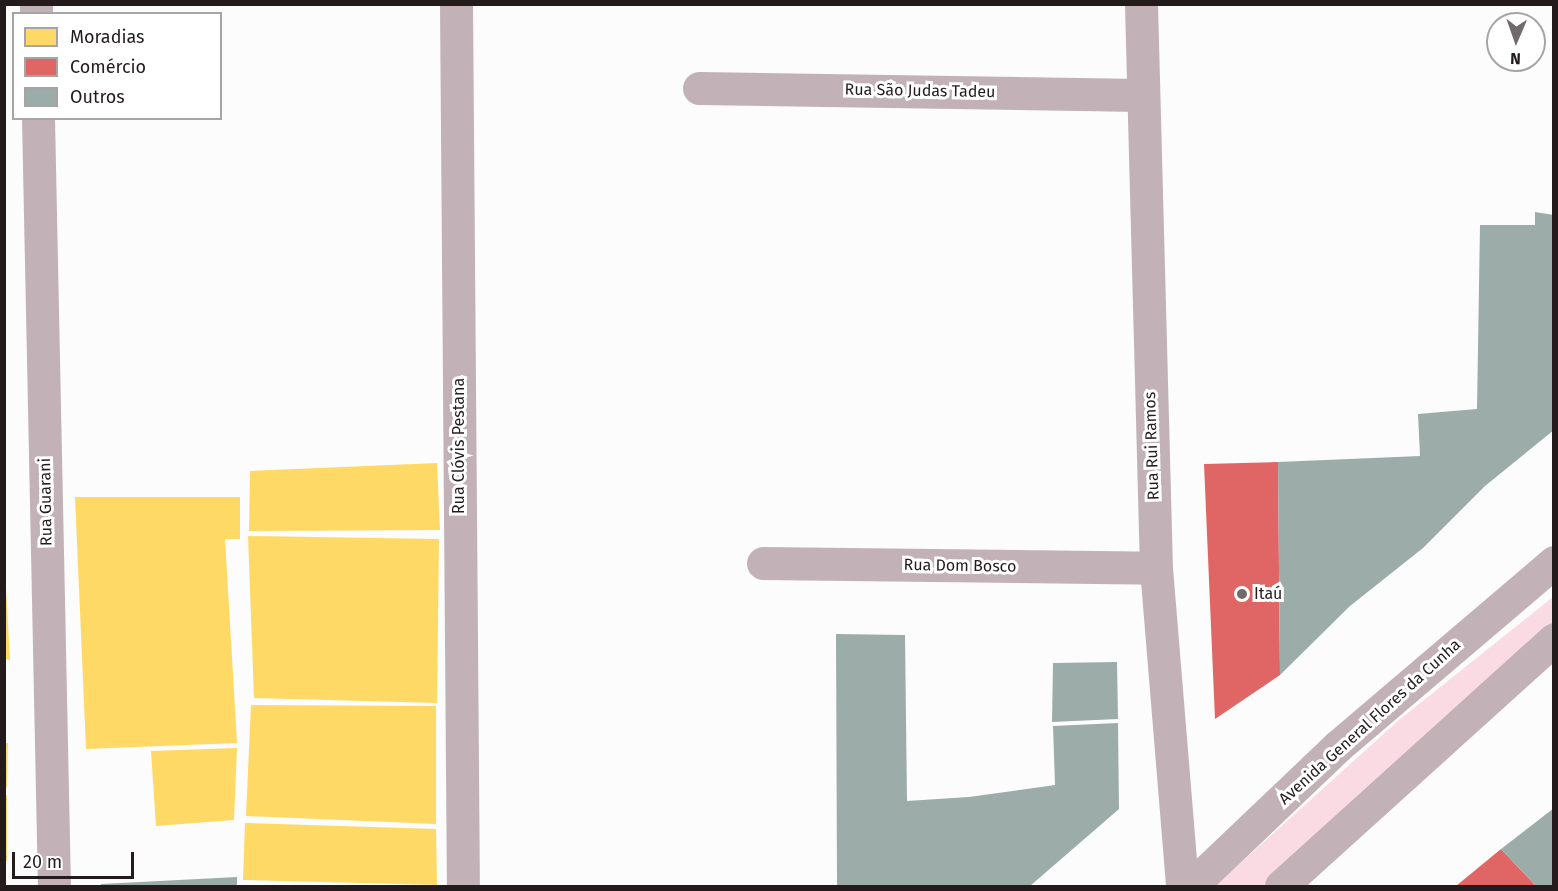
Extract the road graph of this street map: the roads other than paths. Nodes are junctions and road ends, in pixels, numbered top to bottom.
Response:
1 (456, 4) edge
2 (1141, 4) edge
3 (699, 88) dead end
4 (1141, 95) junction
5 (38, 120) edge
6 (1554, 562) edge
7 (763, 563) dead end
8 (1156, 568) junction
9 (1554, 639) edge
10 (54, 886) edge
11 (463, 886) edge
12 (1182, 886) edge
13 (1191, 886) edge
14 (1281, 886) edge

1 - 11 street, Rua Clóvis Pestana
2 - 4 street, Rua Rui Ramos
3 - 4 street, Rua São Judas Tadeu
4 - 8 street, Rua Rui Ramos
5 - 10 street, Rua Guarani
6 - 13 main road, Avenida General Flores da Cunha
7 - 8 street, Rua Dom Bosco
8 - 12 street, Rua Rui Ramos
9 - 14 main road

